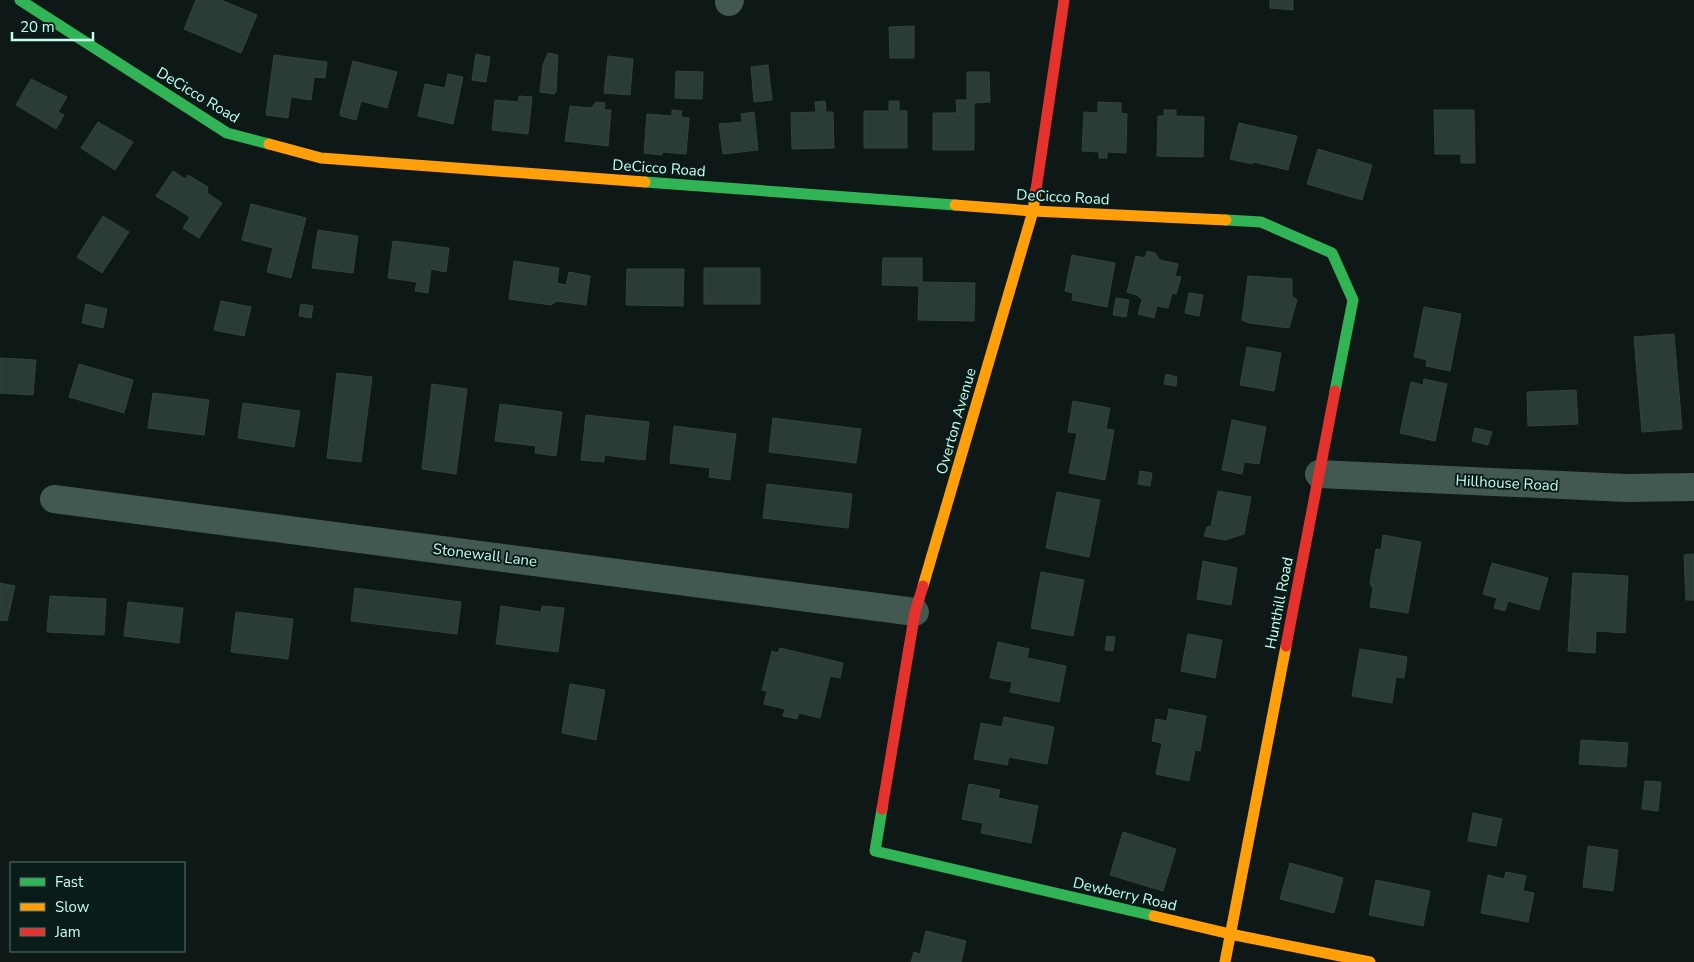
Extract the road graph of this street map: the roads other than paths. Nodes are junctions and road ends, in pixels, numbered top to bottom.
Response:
1 (20, 0) edge
2 (1064, 0) edge
3 (1033, 211) junction
4 (1332, 253) joint
5 (1319, 474) junction
6 (1694, 486) edge
7 (54, 499) dead end
8 (915, 612) junction
9 (875, 851) joint
10 (1230, 934) junction
11 (1224, 962) edge
12 (1370, 962) edge

1 - 3 street, DeCicco Road
2 - 3 street, Overton Avenue
3 - 4 street, DeCicco Road
3 - 8 street, Overton Avenue
4 - 5 street, Hunthill Road
5 - 6 street, Hillhouse Road
5 - 10 street, Hunthill Road
7 - 8 street, Stonewall Lane
8 - 9 street, Overton Avenue
9 - 10 street, Dewberry Road
10 - 11 street, Hunthill Road
10 - 12 street, Dewberry Road

